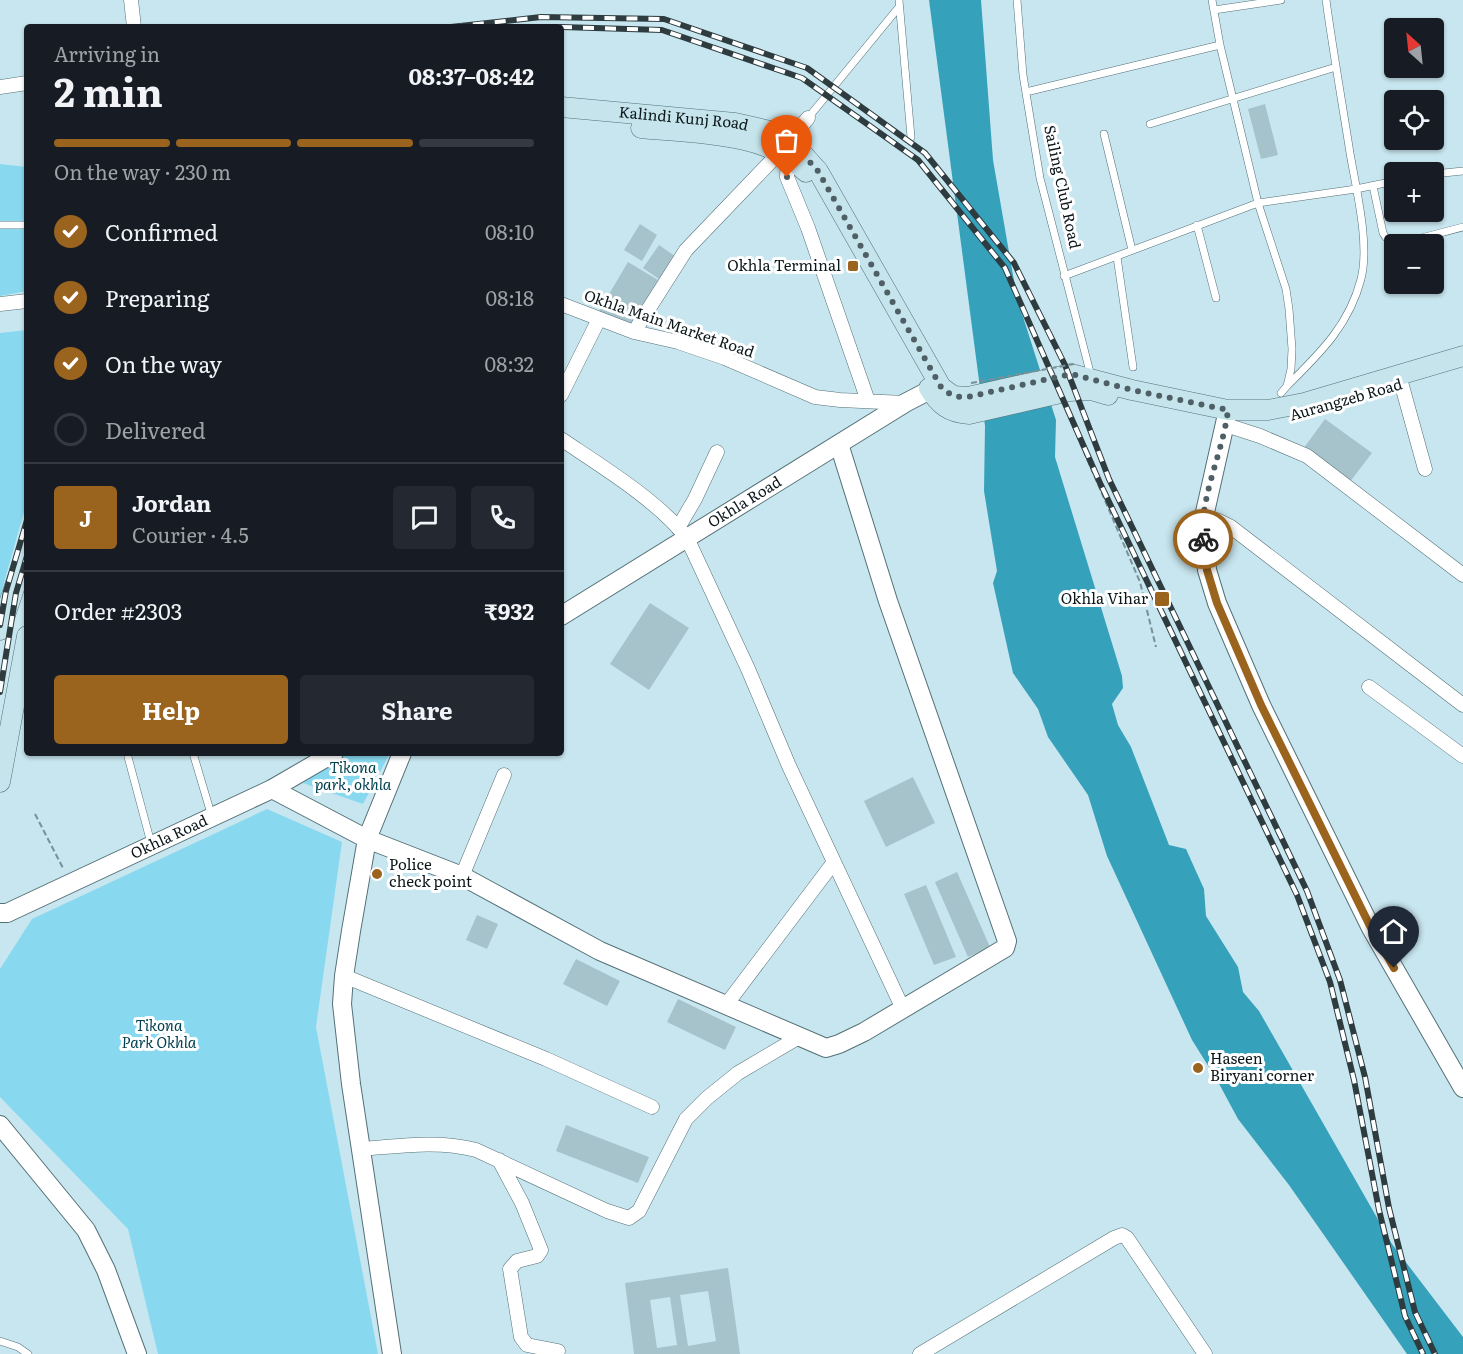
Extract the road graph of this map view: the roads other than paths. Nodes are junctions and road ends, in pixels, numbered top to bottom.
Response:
1 (131, 0) edge
2 (1017, 0) edge
3 (1212, 0) edge
4 (1281, 0) edge
5 (1326, 0) edge
6 (899, 3) edge
7 (1214, 10) junction
8 (134, 24) edge
9 (1220, 45) junction
10 (1336, 67) junction
11 (24, 83) edge
12 (0, 87) edge
13 (1026, 92) junction
14 (1234, 98) junction
15 (564, 107) edge
16 (808, 118) joint
17 (564, 119) edge
18 (1150, 124) dead end
19 (1104, 134) dead end
20 (911, 137) dead end
21 (786, 150) junction
22 (1463, 171) edge
23 (1444, 173) edge
24 (1384, 184) edge
25 (1373, 186) junction
26 (1356, 189) junction
27 (1258, 203) junction
28 (0, 225) edge
29 (24, 225) edge
30 (1197, 225) junction
31 (1463, 226) edge
32 (1132, 250) junction
33 (1117, 257) junction
34 (1064, 276) junction
35 (1216, 298) dead end
36 (24, 301) edge
37 (0, 304) edge
38 (564, 305) edge
39 (24, 310) edge
40 (0, 313) edge
41 (599, 319) junction
42 (634, 332) junction
43 (1463, 356) edge
44 (1463, 365) edge
45 (1133, 367) dead end
46 (1091, 378) junction
47 (1401, 380) junction
48 (1287, 386) junction
49 (1054, 388) junction
50 (564, 389) edge
51 (930, 390) junction
52 (1281, 393) dead end
53 (970, 398) junction
54 (1155, 400) junction
55 (868, 401) junction
56 (904, 403) junction
57 (1227, 418) junction
58 (564, 441) edge
59 (839, 444) junction
60 (717, 452) dead end
61 (1425, 469) dead end
62 (1203, 521) junction
63 (683, 533) junction
64 (24, 559) edge
65 (1463, 575) edge
66 (564, 614) edge
67 (0, 630) edge
68 (24, 652) edge
69 (1370, 687) dead end
70 (1463, 705) edge
71 (128, 756) edge
72 (194, 756) edge
73 (329, 756) edge
74 (401, 756) edge
75 (1463, 756) edge
76 (504, 776) dead end
77 (0, 782) edge
78 (272, 789) junction
79 (212, 817) junction
80 (367, 839) junction
81 (152, 845) junction
82 (834, 862) junction
83 (462, 876) junction
84 (0, 913) edge
85 (344, 976) junction
86 (726, 1005) junction
87 (903, 1009) junction
88 (799, 1037) junction
89 (1463, 1088) edge
90 (652, 1107) dead end
91 (0, 1125) edge
92 (361, 1149) junction
93 (499, 1160) junction
94 (0, 1341) edge
95 (558, 1351) dead end
96 (1201, 1352) edge
97 (28, 1354) edge
98 (137, 1354) edge
99 (392, 1354) edge
100 (920, 1354) edge

1 - 8 street
2 - 13 lane, Sailing Club Road
3 - 7 lane
4 - 7 lane
5 - 10 lane
6 - 16 lane
6 - 20 lane
7 - 9 lane
9 - 13 lane
9 - 14 lane
10 - 14 lane
10 - 26 lane
11 - 12 street
13 - 34 lane, Sailing Club Road
14 - 18 lane
14 - 27 lane
15 - 21 main road, Kalindi Kunj Road
16 - 21 street
17 - 21 main road, Kalindi Kunj Road
19 - 32 lane
21 - 42 street
21 - 51 main road, Kalindi Kunj Road
21 - 53 main road, Kalindi Kunj Road
21 - 55 street
22 - 23 lane
24 - 25 lane
25 - 26 lane
25 - 31 lane
26 - 27 lane
26 - 48 lane
27 - 30 lane
27 - 48 lane
28 - 29 lane
30 - 32 lane
30 - 35 lane
32 - 33 lane
33 - 34 lane
33 - 45 lane
34 - 46 lane, Sailing Club Road
36 - 37 street
38 - 41 street, Okhla Main Market Road
39 - 40 street
41 - 42 street, Okhla Main Market Road
41 - 50 street
42 - 55 street, Okhla Main Market Road
43 - 47 main road, Aurangzeb Road
44 - 47 main road, Aurangzeb Road
46 - 49 main road
46 - 54 main road
47 - 57 main road, Aurangzeb Road
47 - 61 street
48 - 52 lane
49 - 53 main road
49 - 54 main road
51 - 53 main road, Kalindi Kunj Road
51 - 56 street, Okhla Road
54 - 57 main road
55 - 56 street, Okhla Main Market Road
56 - 59 street, Okhla Road
57 - 62 street
57 - 65 street
58 - 63 street
59 - 63 street, Okhla Road
59 - 87 street
60 - 63 street
62 - 70 street
62 - 89 street
63 - 66 street, Okhla Road
63 - 82 street
64 - 67 main road
68 - 77 main road
69 - 75 street
71 - 81 lane
72 - 79 lane
73 - 78 street, Okhla Road
74 - 80 street
76 - 83 street
78 - 79 street, Okhla Road
78 - 80 street
79 - 81 street, Okhla Road
80 - 83 street
80 - 85 street
81 - 84 street, Okhla Road
82 - 86 street
82 - 87 street
83 - 86 street
85 - 90 street
85 - 92 street
86 - 88 street
87 - 88 street
88 - 93 street
91 - 98 street
92 - 93 street
92 - 99 street
93 - 95 street
94 - 97 lane
96 - 100 street

